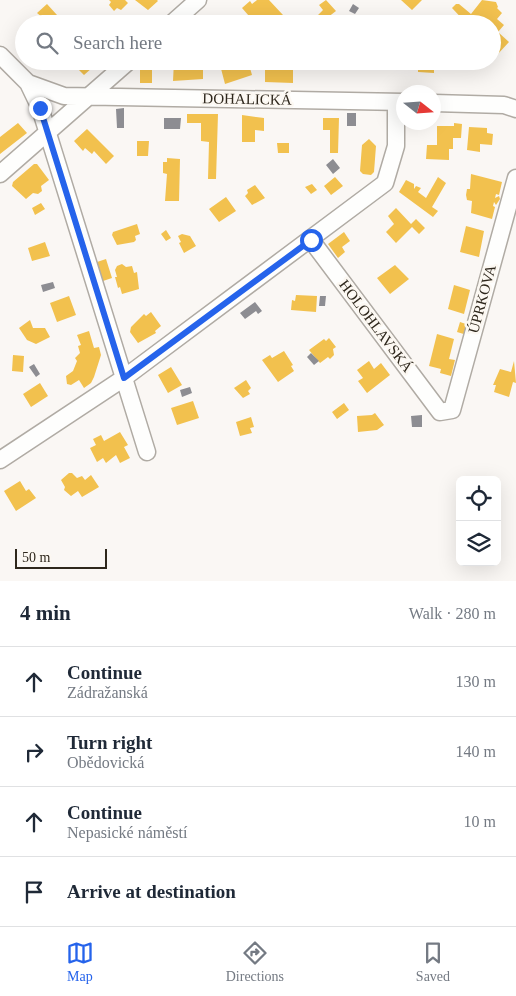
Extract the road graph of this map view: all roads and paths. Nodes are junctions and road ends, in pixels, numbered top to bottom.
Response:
1 (198, 0) edge
2 (181, 15) edge
3 (0, 55) edge
4 (15, 69) edge
5 (16, 70) edge
6 (119, 70) edge
7 (28, 82) junction
8 (91, 95) junction
9 (396, 102) edge
10 (441, 103) edge
11 (516, 109) edge
12 (397, 130) edge
13 (47, 134) junction
14 (0, 174) edge
15 (516, 178) edge
16 (311, 240) junction
17 (124, 378) junction
18 (440, 412) joint
19 (147, 452) dead end
20 (0, 460) edge

1 - 2 street
3 - 4 street
5 - 7 street
6 - 8 street
7 - 8 street, DOHALICKÁ
7 - 13 street
8 - 9 street, DOHALICKÁ
8 - 13 street
10 - 11 street
12 - 16 street
13 - 14 street
13 - 17 street
15 - 18 street, ÚPRKOVA
16 - 17 street
16 - 18 street, HOLOHLAVSKÁ
17 - 19 street
17 - 20 street

